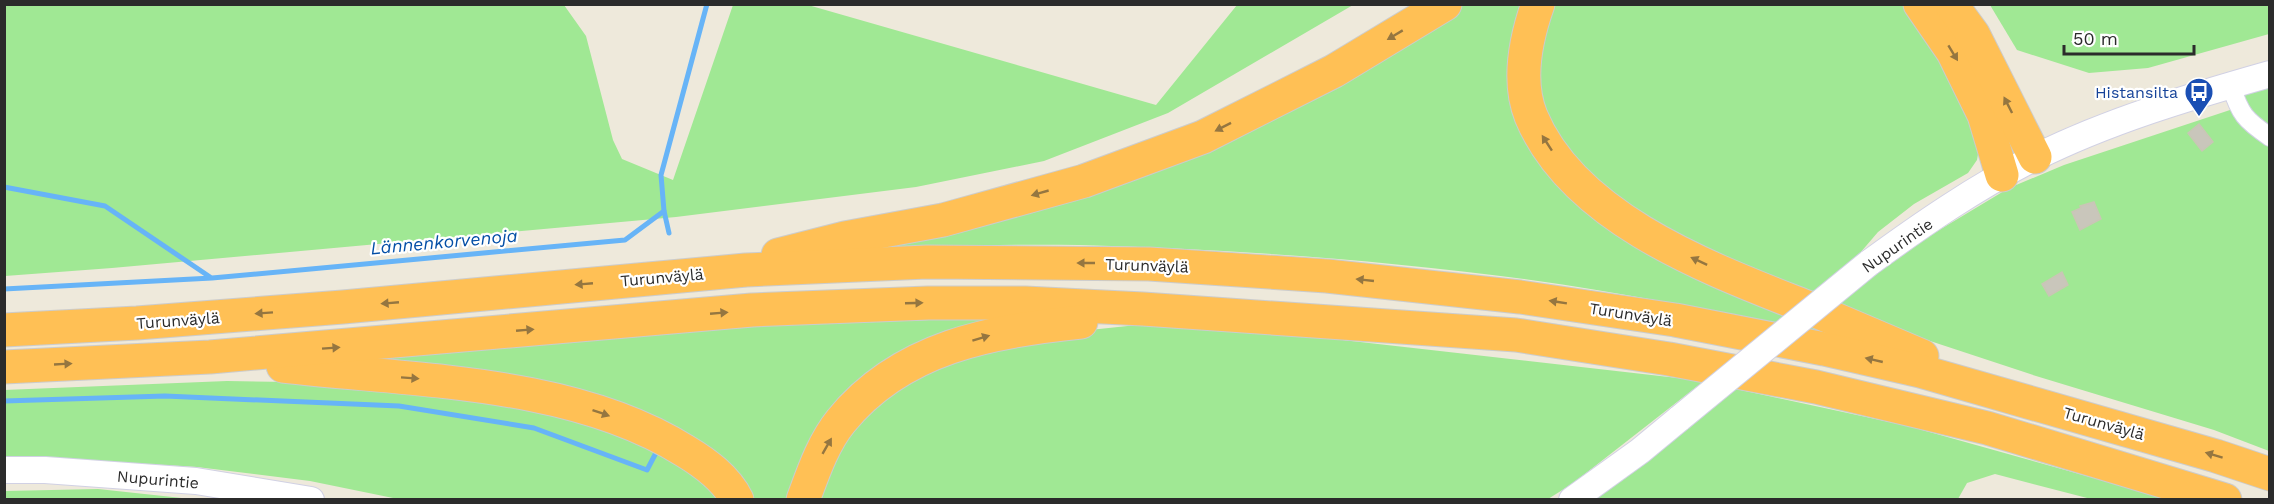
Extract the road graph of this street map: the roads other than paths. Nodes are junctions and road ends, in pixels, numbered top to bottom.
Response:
1 (1445, 4) edge
2 (1538, 4) edge
3 (1920, 4) edge
4 (1951, 4) edge
5 (2270, 74) edge
6 (2231, 86) junction
7 (2270, 137) edge
8 (2034, 158) junction
9 (2002, 175) junction
10 (705, 273) junction
11 (1143, 309) junction
12 (4, 330) edge
13 (210, 357) junction
14 (4, 367) edge
15 (2012, 396) junction
16 (4, 470) edge
17 (2270, 474) edge
18 (311, 500) edge
19 (737, 500) edge
20 (803, 500) edge
21 (1572, 500) edge
22 (2225, 500) edge

1 -> 10 highway
15 -> 2 highway
3 -> 9 highway
8 -> 4 highway
5 - 6 main road, Nupurintie
6 - 7 street
6 - 8 main road, Nupurintie
8 - 9 main road, Nupurintie
9 - 21 main road, Nupurintie, bridge
10 -> 12 highway, Turunväylä
15 -> 10 highway, Turunväylä
13 -> 11 highway
20 -> 11 highway
11 - 22 highway
14 -> 13 highway
13 -> 19 highway
17 -> 15 highway, Turunväylä
16 - 18 main road, Nupurintie

